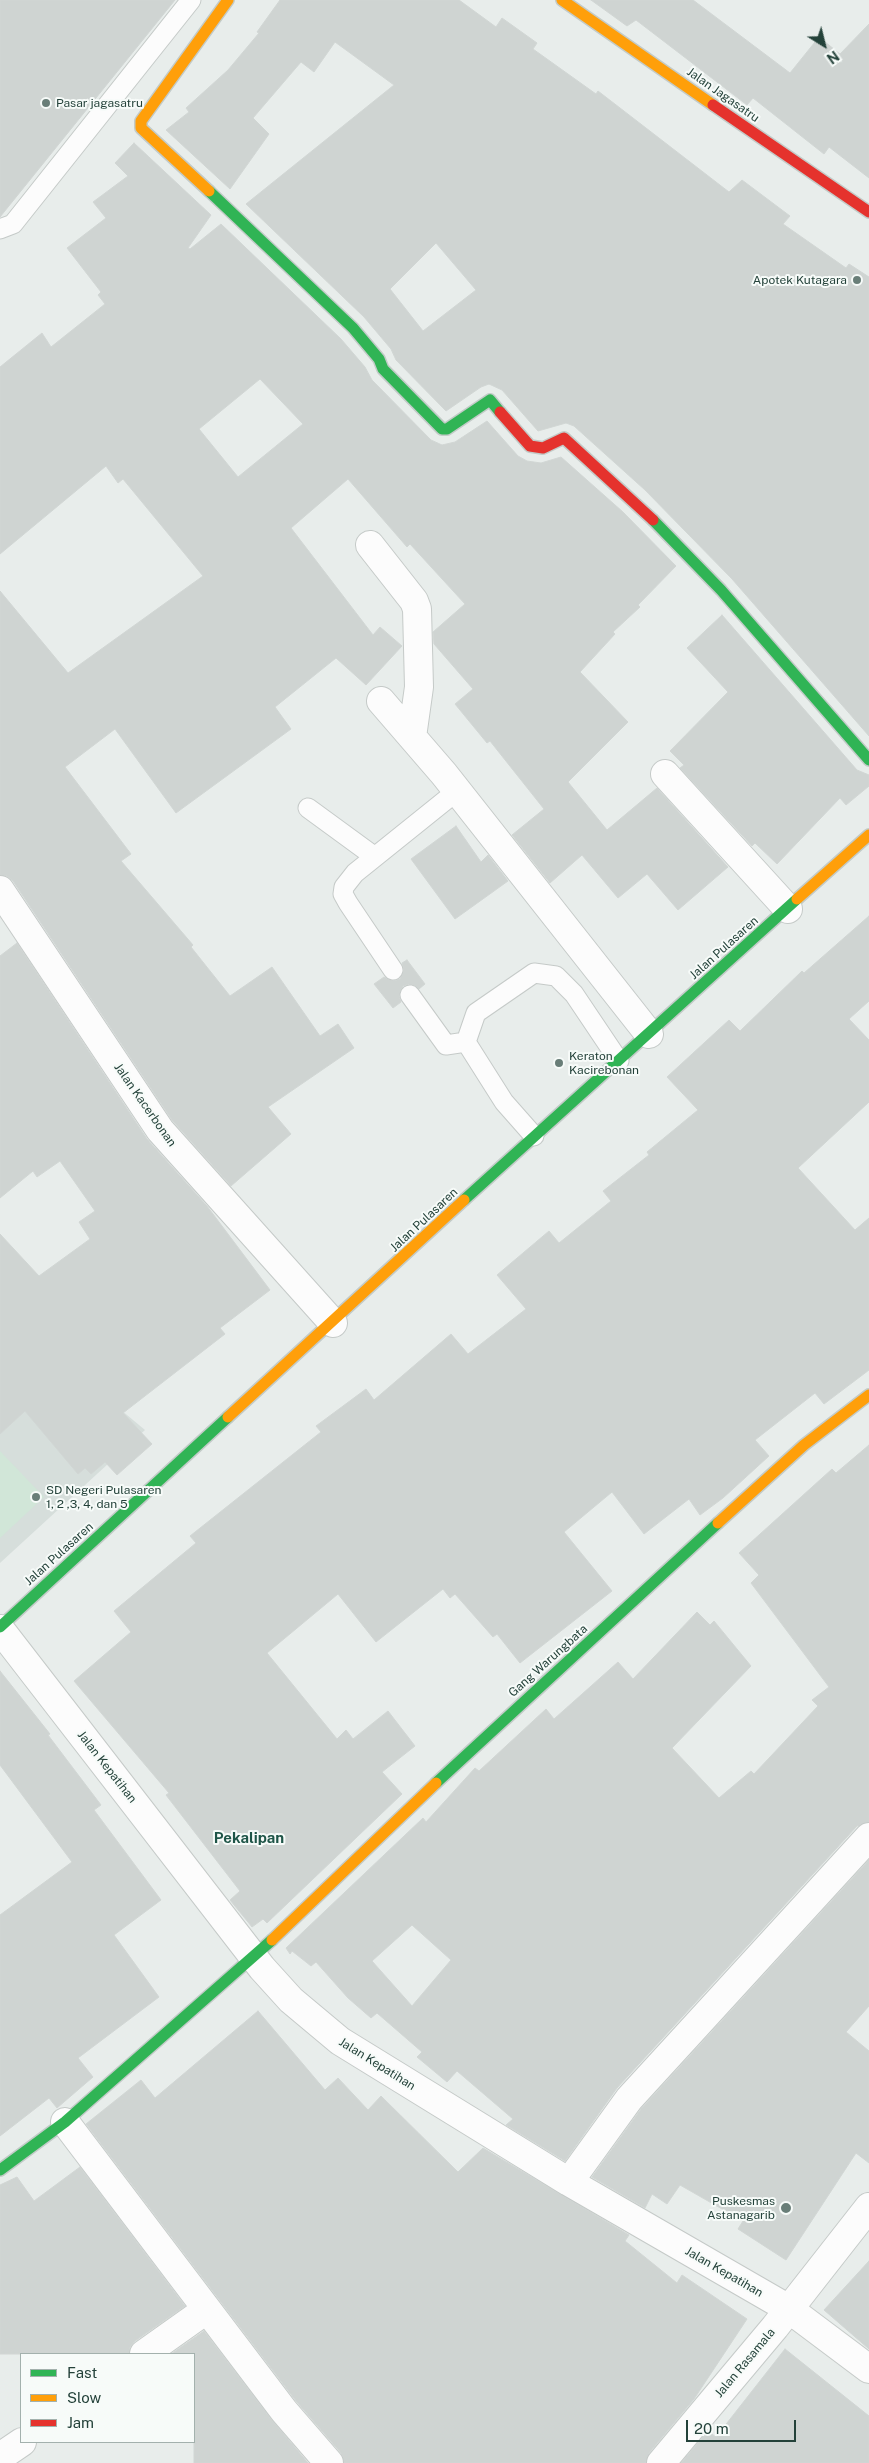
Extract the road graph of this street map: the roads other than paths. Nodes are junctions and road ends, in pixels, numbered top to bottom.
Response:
1 (191, 0) edge
2 (228, 0) edge
3 (562, 0) edge
4 (869, 212) edge
5 (0, 230) edge
6 (370, 545) dead end
7 (381, 701) dead end
8 (412, 737) junction
9 (869, 760) edge
10 (665, 774) dead end
11 (457, 791) junction
12 (308, 808) dead end
13 (867, 841) edge
14 (375, 857) junction
15 (0, 890) edge
16 (788, 909) junction
17 (9, 925) edge
18 (393, 970) dead end
19 (410, 995) dead end
20 (649, 1034) junction
21 (466, 1042) junction
22 (619, 1061) junction
23 (534, 1136) junction
24 (333, 1323) junction
25 (869, 1395) edge
26 (0, 1628) edge
27 (869, 1837) edge
28 (253, 1956) junction
29 (65, 2122) junction
30 (0, 2170) edge
31 (569, 2182) junction
32 (869, 2208) edge
33 (789, 2309) junction
34 (206, 2310) junction
35 (145, 2353) edge
36 (869, 2369) edge
37 (21, 2443) edge
38 (0, 2457) edge
39 (328, 2463) edge
40 (661, 2463) edge

1 - 5 lane
2 - 9 street
3 - 4 street, Jalan Jagasatru
6 - 8 street
7 - 8 street
8 - 11 street
10 - 16 street
11 - 14 lane
11 - 20 street
12 - 14 lane
13 - 16 street, Jalan Pulasaren
14 - 18 lane
15 - 17 street, Jalan Kacerbonan
16 - 20 street, Jalan Pulasaren
17 - 24 street, Jalan Kacerbonan
19 - 21 lane
20 - 22 street, Jalan Pulasaren
21 - 22 lane
21 - 23 lane
22 - 23 street, Jalan Pulasaren
23 - 24 street, Jalan Pulasaren
24 - 26 street, Jalan Pulasaren
25 - 28 street, Gang Warungbata
26 - 28 street, Jalan Kepatihan
27 - 31 street
28 - 29 street, Gang Warungbata
28 - 31 street, Jalan Kepatihan
29 - 30 street, Gang Warungbata
29 - 34 street
31 - 33 street, Jalan Kepatihan
32 - 33 street, Jalan Rasamala
33 - 36 street, Jalan Kepatihan
33 - 40 street, Jalan Rasamala
34 - 35 street
34 - 39 street
37 - 38 street

